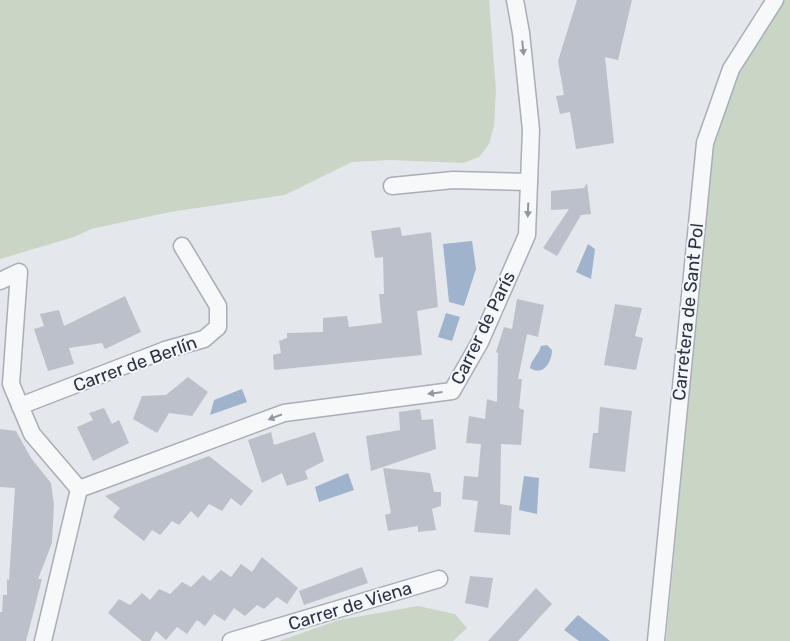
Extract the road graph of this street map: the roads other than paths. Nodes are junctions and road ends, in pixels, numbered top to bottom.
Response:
1 (515, 0) edge
2 (775, 0) edge
3 (529, 182) junction
4 (392, 186) dead end
5 (182, 246) dead end
6 (0, 281) edge
7 (20, 406) junction
8 (79, 489) junction
9 (440, 579) dead end
10 (43, 641) edge
11 (231, 641) edge
12 (656, 641) edge

1 -> 3 street, Carrer de París
2 - 12 street, Carretera de Sant Pol
3 - 4 street
3 -> 8 street, Carrer de París
5 - 7 street, Carrer de Berlín
6 - 7 street
7 - 8 street
8 - 10 street
9 - 11 street, Carrer de Viena

